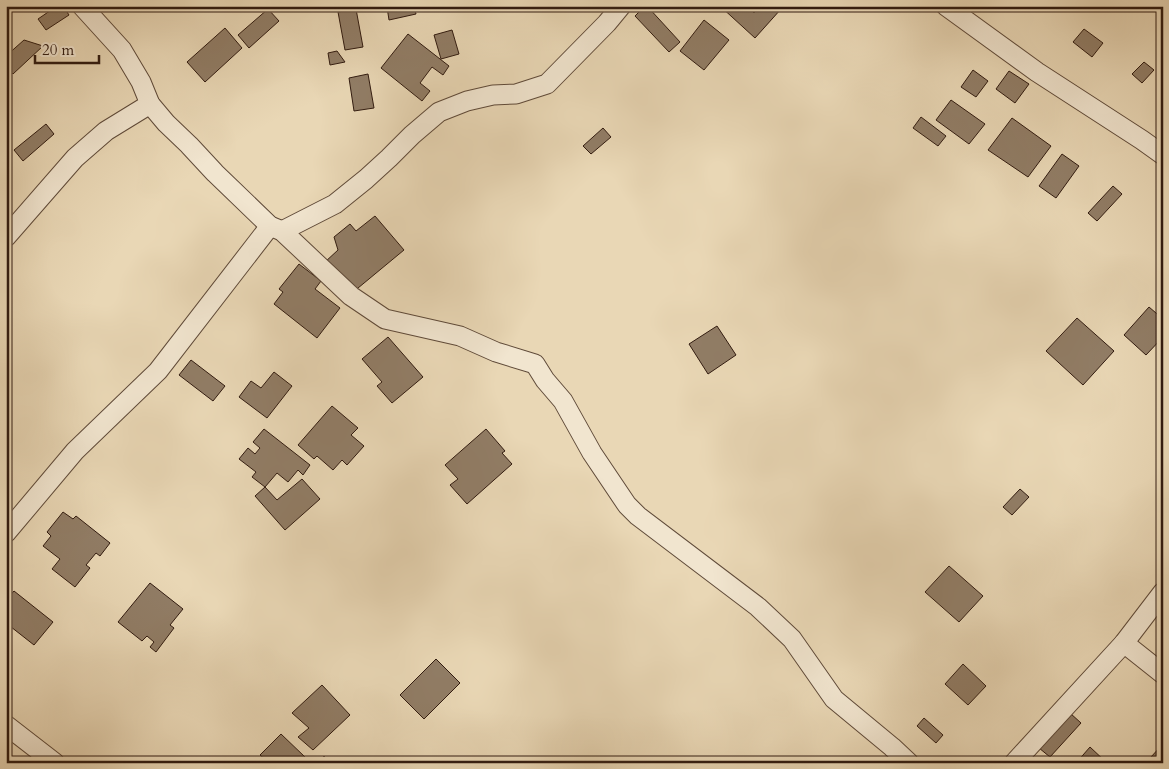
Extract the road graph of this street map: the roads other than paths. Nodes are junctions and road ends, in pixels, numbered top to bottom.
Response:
1 (82, 6) edge
2 (621, 6) edge
3 (946, 6) edge
4 (150, 104) junction
5 (1163, 156) edge
6 (276, 228) junction
7 (6, 237) edge
8 (6, 534) edge
9 (1163, 592) edge
10 (1124, 643) junction
11 (1163, 674) edge
12 (6, 725) edge
13 (55, 763) edge
14 (909, 763) edge
15 (1014, 763) edge

1 - 4 street
2 - 6 street
3 - 5 street
4 - 6 street
4 - 7 street
6 - 8 street
6 - 14 street
9 - 10 street
10 - 11 street
10 - 15 street
12 - 13 street

